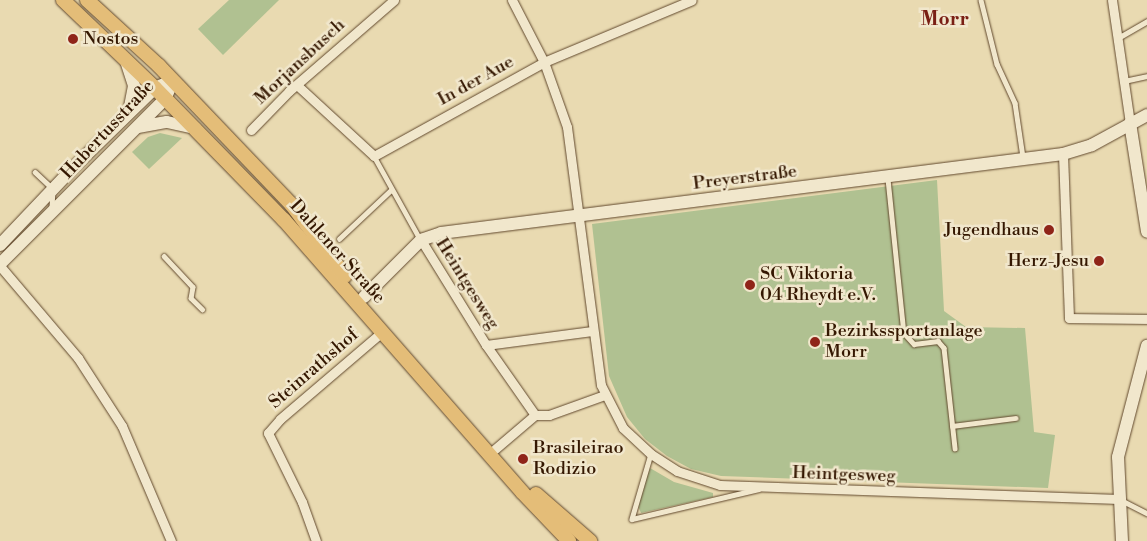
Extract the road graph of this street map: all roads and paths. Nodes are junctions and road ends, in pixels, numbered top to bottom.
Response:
1 (63, 0) edge
2 (86, 0) edge
3 (394, 0) edge
4 (512, 0) edge
5 (692, 0) edge
6 (981, 0) edge
7 (1112, 0) edge
8 (1147, 20) edge
9 (1118, 38) junction
10 (125, 59) junction
11 (544, 62) junction
12 (1147, 76) edge
13 (173, 81) junction
14 (1124, 81) junction
15 (298, 86) junction
16 (155, 88) junction
17 (165, 99) junction
18 (128, 114) junction
19 (1147, 115) edge
20 (1130, 123) junction
21 (138, 127) junction
22 (195, 128) junction
23 (251, 130) dead end
24 (1062, 154) junction
25 (374, 156) junction
26 (1023, 160) junction
27 (35, 172) dead end
28 (888, 178) junction
29 (53, 189) junction
30 (391, 190) junction
31 (51, 215) junction
32 (579, 216) junction
33 (1147, 232) edge
34 (339, 240) dead end
35 (421, 240) junction
36 (0, 245) edge
37 (164, 256) dead end
38 (0, 265) edge
39 (364, 297) junction
40 (202, 310) dead end
41 (1147, 320) edge
42 (383, 331) junction
43 (592, 331) junction
44 (486, 346) junction
45 (1147, 348) edge
46 (605, 395) junction
47 (535, 414) junction
48 (1015, 418) dead end
49 (952, 426) junction
50 (955, 448) dead end
51 (495, 449) junction
52 (650, 454) junction
53 (760, 488) junction
54 (1119, 499) junction
55 (1147, 513) edge
56 (171, 541) edge
57 (316, 541) edge
58 (569, 541) edge
59 (590, 541) edge
60 (1122, 541) edge

1 - 10 main road, Dahlener Straße
2 - 13 main road, Dahlener Straße
3 - 15 street, Morjansbusch
4 - 11 street, Heintgesweg
5 - 11 street, In der Aue
6 - 26 lane
7 - 9 street
8 - 9 lane
9 - 14 street
10 - 16 main road, Dahlener Straße
10 - 18 main road
11 - 25 street, In der Aue
11 - 32 street, Heintgesweg
12 - 14 lane
13 - 16 main road, Hubertusstraße
13 - 17 main road, Hubertusstraße
13 - 39 main road, Dahlener Straße
14 - 20 street
15 - 23 street, Morjansbusch
15 - 25 street
16 - 17 main road, Dahlener Straße
16 - 18 main road, Hubertusstraße
17 - 21 main road, Hubertusstraße
17 - 22 main road, Dahlener Straße
18 - 29 main road, Hubertusstraße
19 - 20 main road, Preyerstraße
20 - 24 main road, Preyerstraße
20 - 33 main road
21 - 22 main road
21 - 31 main road, Hubertusstraße
22 - 42 main road, Dahlener Straße
24 - 26 main road, Preyerstraße
24 - 41 street
25 - 30 lane
26 - 28 main road, Preyerstraße
27 - 29 lane
28 - 32 main road, Preyerstraße
28 - 49 lane
29 - 31 lane
29 - 36 main road, Hubertusstraße
30 - 34 lane
30 - 35 lane
31 - 38 main road, Hubertusstraße
32 - 35 main road, Preyerstraße
32 - 43 street, Heintgesweg
35 - 39 main road, Preyerstraße
35 - 44 street, Heintgesweg
37 - 40 lane
38 - 56 street
39 - 51 main road, Dahlener Straße
42 - 57 street, Steinrathshof
42 - 58 main road, Dahlener Straße
43 - 44 street, Heintgesweg
43 - 46 street, Heintgesweg
44 - 47 street, Heintgesweg
45 - 54 main road
46 - 47 street
46 - 52 street, Heintgesweg
47 - 51 street
48 - 49 lane
49 - 50 lane
51 - 59 main road, Dahlener Straße
52 - 53 street, Heintgesweg
52 - 53 lane
53 - 54 street, Heintgesweg
54 - 55 lane
54 - 60 main road

